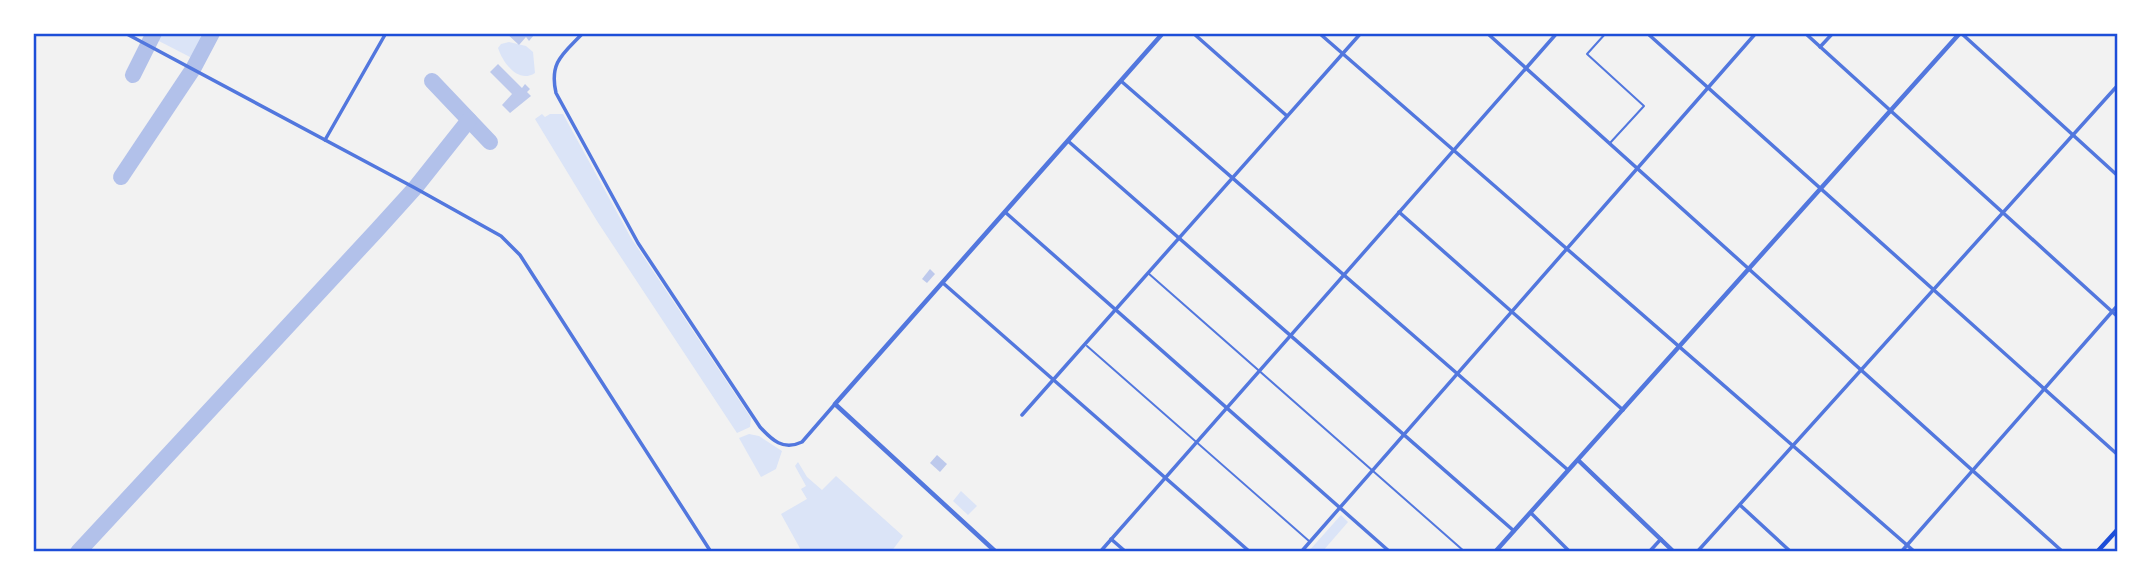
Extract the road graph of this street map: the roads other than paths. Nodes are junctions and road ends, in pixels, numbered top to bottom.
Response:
1 (125, 33) edge
2 (386, 33) edge
3 (583, 33) edge
4 (1163, 33) edge
5 (1193, 33) edge
6 (1319, 33) edge
7 (1361, 33) edge
8 (1488, 33) edge
9 (1557, 33) edge
10 (1606, 33) edge
11 (1647, 33) edge
12 (1756, 33) edge
13 (1805, 33) edge
14 (1833, 33) edge
15 (1961, 33) edge
16 (1820, 47) junction
17 (1343, 54) junction
18 (1526, 68) junction
19 (1121, 81) junction
20 (2118, 85) edge
21 (1707, 89) junction
22 (1891, 111) junction
23 (1287, 116) junction
24 (2073, 136) junction
25 (325, 140) junction
26 (1068, 141) junction
27 (1609, 144) junction
28 (1453, 150) junction
29 (1636, 169) junction
30 (2118, 176) edge
31 (1232, 177) junction
32 (1820, 190) junction
33 (1005, 212) junction
34 (1399, 212) junction
35 (2004, 213) junction
36 (1179, 238) junction
37 (1566, 248) junction
38 (1748, 271) junction
39 (1148, 273) junction
40 (1344, 274) junction
41 (943, 283) junction
42 (1933, 291) junction
43 (2118, 305) edge
44 (1116, 309) junction
45 (1511, 311) junction
46 (2112, 312) junction
47 (2118, 317) edge
48 (1291, 335) junction
49 (1085, 344) junction
50 (1680, 347) junction
51 (1259, 371) junction
52 (1861, 372) junction
53 (1457, 373) junction
54 (1053, 380) junction
55 (2044, 389) junction
56 (835, 404) junction
57 (1227, 407) junction
58 (1624, 411) junction
59 (1022, 415) dead end
60 (1404, 434) junction
61 (1195, 442) junction
62 (1793, 446) junction
63 (2118, 455) edge
64 (1579, 461) junction
65 (1373, 470) junction
66 (1569, 471) junction
67 (1971, 471) junction
68 (1164, 477) junction
69 (1740, 505) junction
70 (1340, 507) junction
71 (1531, 513) junction
72 (2118, 529) edge
73 (1514, 531) junction
74 (1111, 539) junction
75 (1661, 539) junction
76 (1309, 542) junction
77 (1907, 545) junction
78 (712, 552) edge
79 (996, 552) edge
80 (1100, 552) edge
81 (1126, 552) edge
82 (1250, 552) edge
83 (1301, 552) edge
84 (1390, 552) edge
85 (1465, 552) edge
86 (1495, 552) edge
87 (1570, 552) edge
88 (1649, 552) edge
89 (1674, 552) edge
90 (1697, 552) edge
91 (1791, 552) edge
92 (1901, 552) edge
93 (1915, 552) edge
94 (2063, 552) edge
95 (2096, 552) edge

1 - 25 street
2 - 25 street
3 - 56 street
4 - 19 street
5 - 23 street
6 - 17 street
7 - 17 street
8 - 18 street
9 - 18 street
10 - 27 lane
11 - 21 street
12 - 21 street
13 - 16 street
14 - 16 street
15 - 22 street
15 - 24 street
16 - 22 street
17 - 23 street
17 - 28 street
18 - 27 street
18 - 28 street
19 - 26 street
19 - 31 street
20 - 24 street
21 - 29 street
21 - 32 street
22 - 32 street
22 - 35 street
23 - 31 street
24 - 30 street
24 - 35 street
25 - 78 street
26 - 33 street
26 - 36 street
27 - 29 street
28 - 34 street
28 - 37 street
29 - 37 street
29 - 38 street
31 - 36 street
31 - 40 street
32 - 38 street
32 - 42 street
33 - 41 street
33 - 44 street
34 - 40 street
34 - 45 street
35 - 42 street
35 - 46 street
36 - 39 street
36 - 48 street
37 - 45 street
37 - 50 street
38 - 50 street
38 - 52 street
39 - 44 street
39 - 51 lane
40 - 48 street
40 - 53 street
41 - 54 street
41 - 56 street
42 - 52 street
42 - 55 street
43 - 46 street
44 - 49 street
44 - 57 street
45 - 53 street
45 - 58 street
46 - 47 street
46 - 55 street
48 - 51 street
48 - 60 street
49 - 54 street
49 - 61 lane
50 - 58 street
50 - 62 street
51 - 57 street
51 - 65 lane
52 - 62 street
52 - 67 street
53 - 60 street
53 - 66 street
54 - 59 street
54 - 68 street
55 - 63 street
55 - 67 street
56 - 79 street
57 - 61 street
57 - 70 street
58 - 64 street
60 - 65 street
60 - 73 street
61 - 68 street
61 - 76 lane
62 - 69 street
62 - 77 street
64 - 66 street
64 - 75 street
65 - 70 street
65 - 85 lane
66 - 71 street
67 - 77 street
67 - 94 street
68 - 74 street
68 - 82 street
69 - 90 street
69 - 91 street
70 - 76 street
70 - 84 street
71 - 73 street
71 - 87 street
72 - 95 main road
73 - 86 street
74 - 80 street
74 - 81 street
75 - 88 street
75 - 89 street
76 - 83 street
77 - 92 street
77 - 93 street

